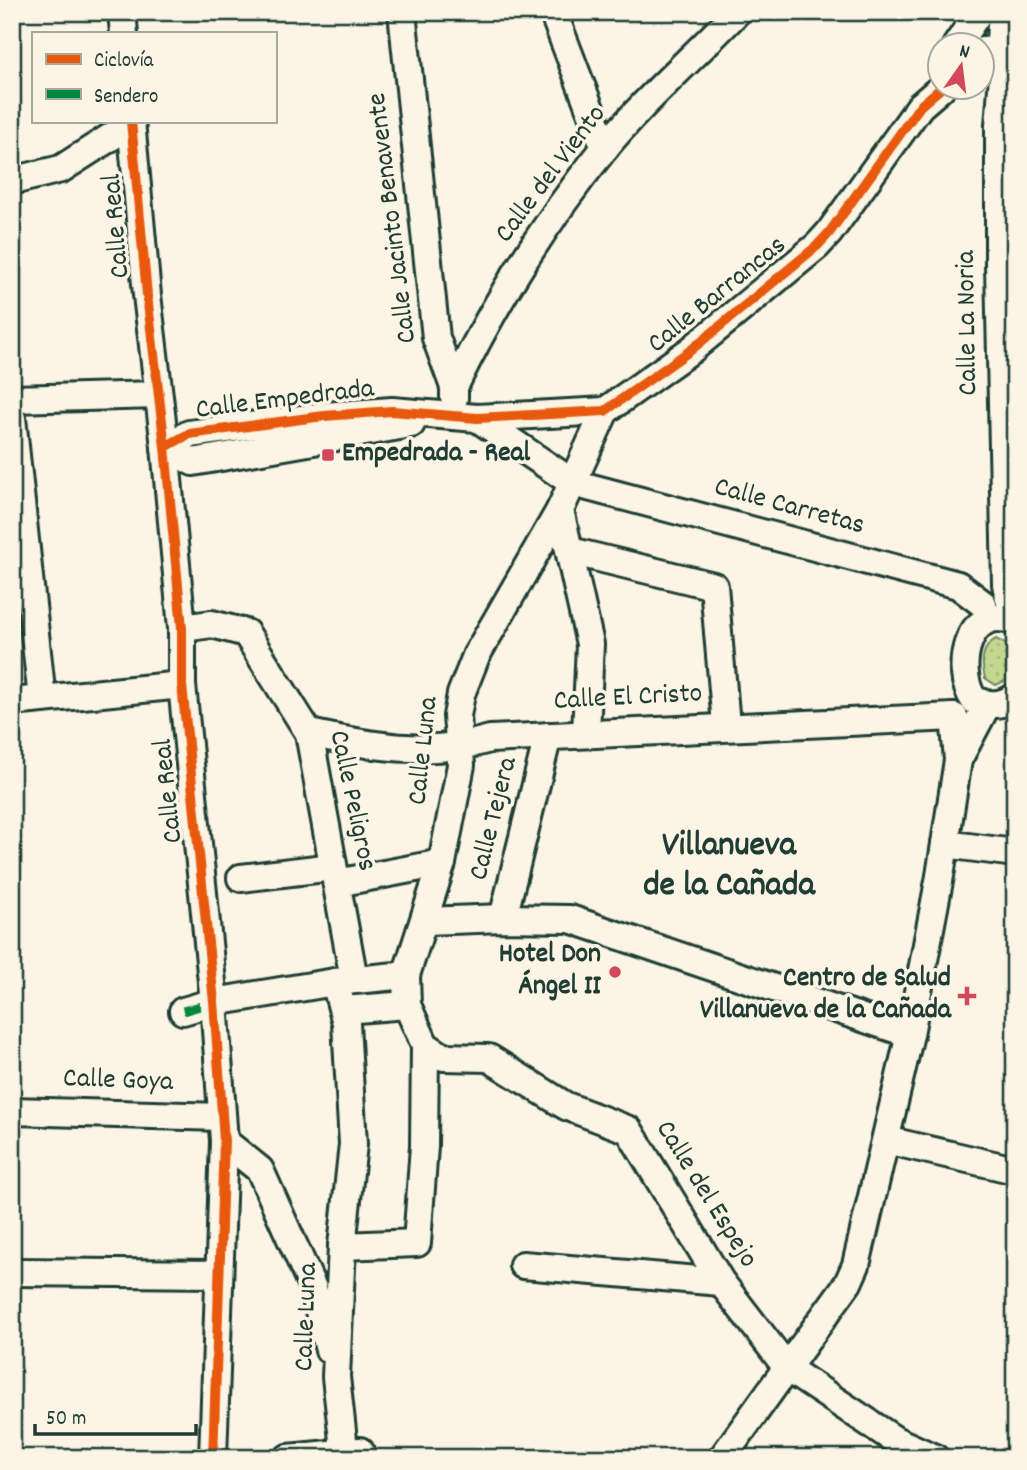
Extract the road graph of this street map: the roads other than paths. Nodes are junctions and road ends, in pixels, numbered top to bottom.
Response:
1 (122, 12) edge
2 (402, 12) edge
3 (553, 12) edge
4 (737, 12) edge
5 (979, 12) edge
6 (986, 12) edge
7 (1002, 12) edge
8 (124, 32) edge
9 (965, 32) edge
10 (988, 32) edge
11 (996, 49) edge
12 (926, 96) edge
13 (996, 96) edge
14 (131, 122) edge
15 (605, 148) junction
16 (12, 181) edge
17 (1007, 266) edge
18 (487, 323) junction
19 (436, 338) junction
20 (454, 387) junction
21 (158, 395) junction
22 (12, 400) edge
23 (605, 411) junction
24 (465, 417) junction
25 (12, 418) edge
26 (166, 447) junction
27 (573, 483) junction
28 (559, 510) junction
29 (1005, 519) junction
30 (570, 551) junction
31 (980, 615) junction
32 (1014, 621) edge
33 (182, 628) junction
34 (182, 685) junction
35 (42, 699) junction
36 (12, 702) edge
37 (998, 703) edge
38 (954, 717) junction
39 (726, 725) junction
40 (309, 733) junction
41 (586, 734) junction
42 (548, 736) junction
43 (457, 749) junction
44 (958, 760) junction
45 (945, 844) junction
46 (1015, 853) edge
47 (442, 863) junction
48 (335, 875) junction
49 (241, 878) dead end
50 (503, 918) junction
51 (425, 921) junction
52 (406, 975) junction
53 (345, 980) junction
54 (214, 1002) junction
55 (407, 1005) junction
56 (344, 1010) junction
57 (183, 1011) dead end
58 (910, 1034) junction
59 (425, 1045) junction
60 (12, 1111) edge
61 (223, 1129) junction
62 (886, 1140) junction
63 (1015, 1170) edge
64 (342, 1246) junction
65 (523, 1265) dead end
66 (12, 1272) edge
67 (218, 1274) junction
68 (721, 1282) junction
69 (788, 1369) junction
70 (336, 1377) junction
71 (354, 1455) edge
72 (213, 1458) edge
73 (288, 1458) edge
74 (722, 1458) edge
75 (935, 1458) edge

1 - 8 street
2 - 19 street, Calle Jacinto Benavente
3 - 15 street
4 - 15 street, Calle del Viento
5 - 9 street
6 - 10 street
7 - 11 street
12 - 23 street, Calle Barrancas
13 - 17 street, Calle La Noria
14 - 16 street
14 - 21 street, Calle Real
15 - 18 street, Calle del Viento
17 - 29 street, Calle La Noria
18 - 19 street
18 - 20 street, Calle del Viento
19 - 20 street, Calle Jacinto Benavente
20 - 24 street, Calle Jacinto Benavente
21 - 22 street
21 - 26 street, Calle Real
23 - 24 street
23 - 27 street
24 - 26 street, Calle Empedrada
24 - 27 street
25 - 35 street
26 - 33 street, Calle Real
27 - 28 street, Calle Luna
27 - 31 street, Calle Carretas
28 - 30 street
28 - 43 street, Calle Luna
29 - 31 street, Calle La Noria
29 - 32 street, Calle La Noria
30 - 39 street
30 - 41 street
31 - 32 street
31 - 37 street, Calle La Noria
33 - 34 street, Calle Real
33 - 40 street, Calle Peligros
34 - 35 street
34 - 54 street, Calle Real
35 - 36 street
37 - 38 street
37 - 44 street
38 - 39 street, Calle El Cristo
38 - 44 street
39 - 41 street, Calle El Cristo
40 - 43 street, Calle El Cristo
40 - 48 street, Calle Peligros
41 - 42 street, Calle El Cristo
42 - 43 street, Calle El Cristo
42 - 50 street, Calle Tejera
43 - 47 street, Calle Luna
44 - 45 street
45 - 46 street
45 - 58 street
47 - 48 street
47 - 51 street, Calle Luna
48 - 49 street
48 - 53 street, Calle Peligros
50 - 51 street
50 - 58 street
51 - 52 street, Calle Luna
52 - 53 street
52 - 55 street
53 - 54 street
53 - 56 street, Calle Peligros
54 - 57 street
54 - 61 street, Calle Real
55 - 56 street
55 - 59 street
56 - 64 street, Calle Luna
58 - 62 street
59 - 64 street
59 - 68 street, Calle del Espejo
60 - 61 street, Calle Goya
61 - 67 street, Calle Real
61 - 70 street
62 - 63 street
62 - 69 street
64 - 70 street, Calle Luna
65 - 68 street
66 - 67 street
67 - 72 street, Calle Real
68 - 69 street, Calle del Espejo
69 - 74 street
69 - 75 street, Calle del Espejo
70 - 71 street, Calle Luna
71 - 73 street

